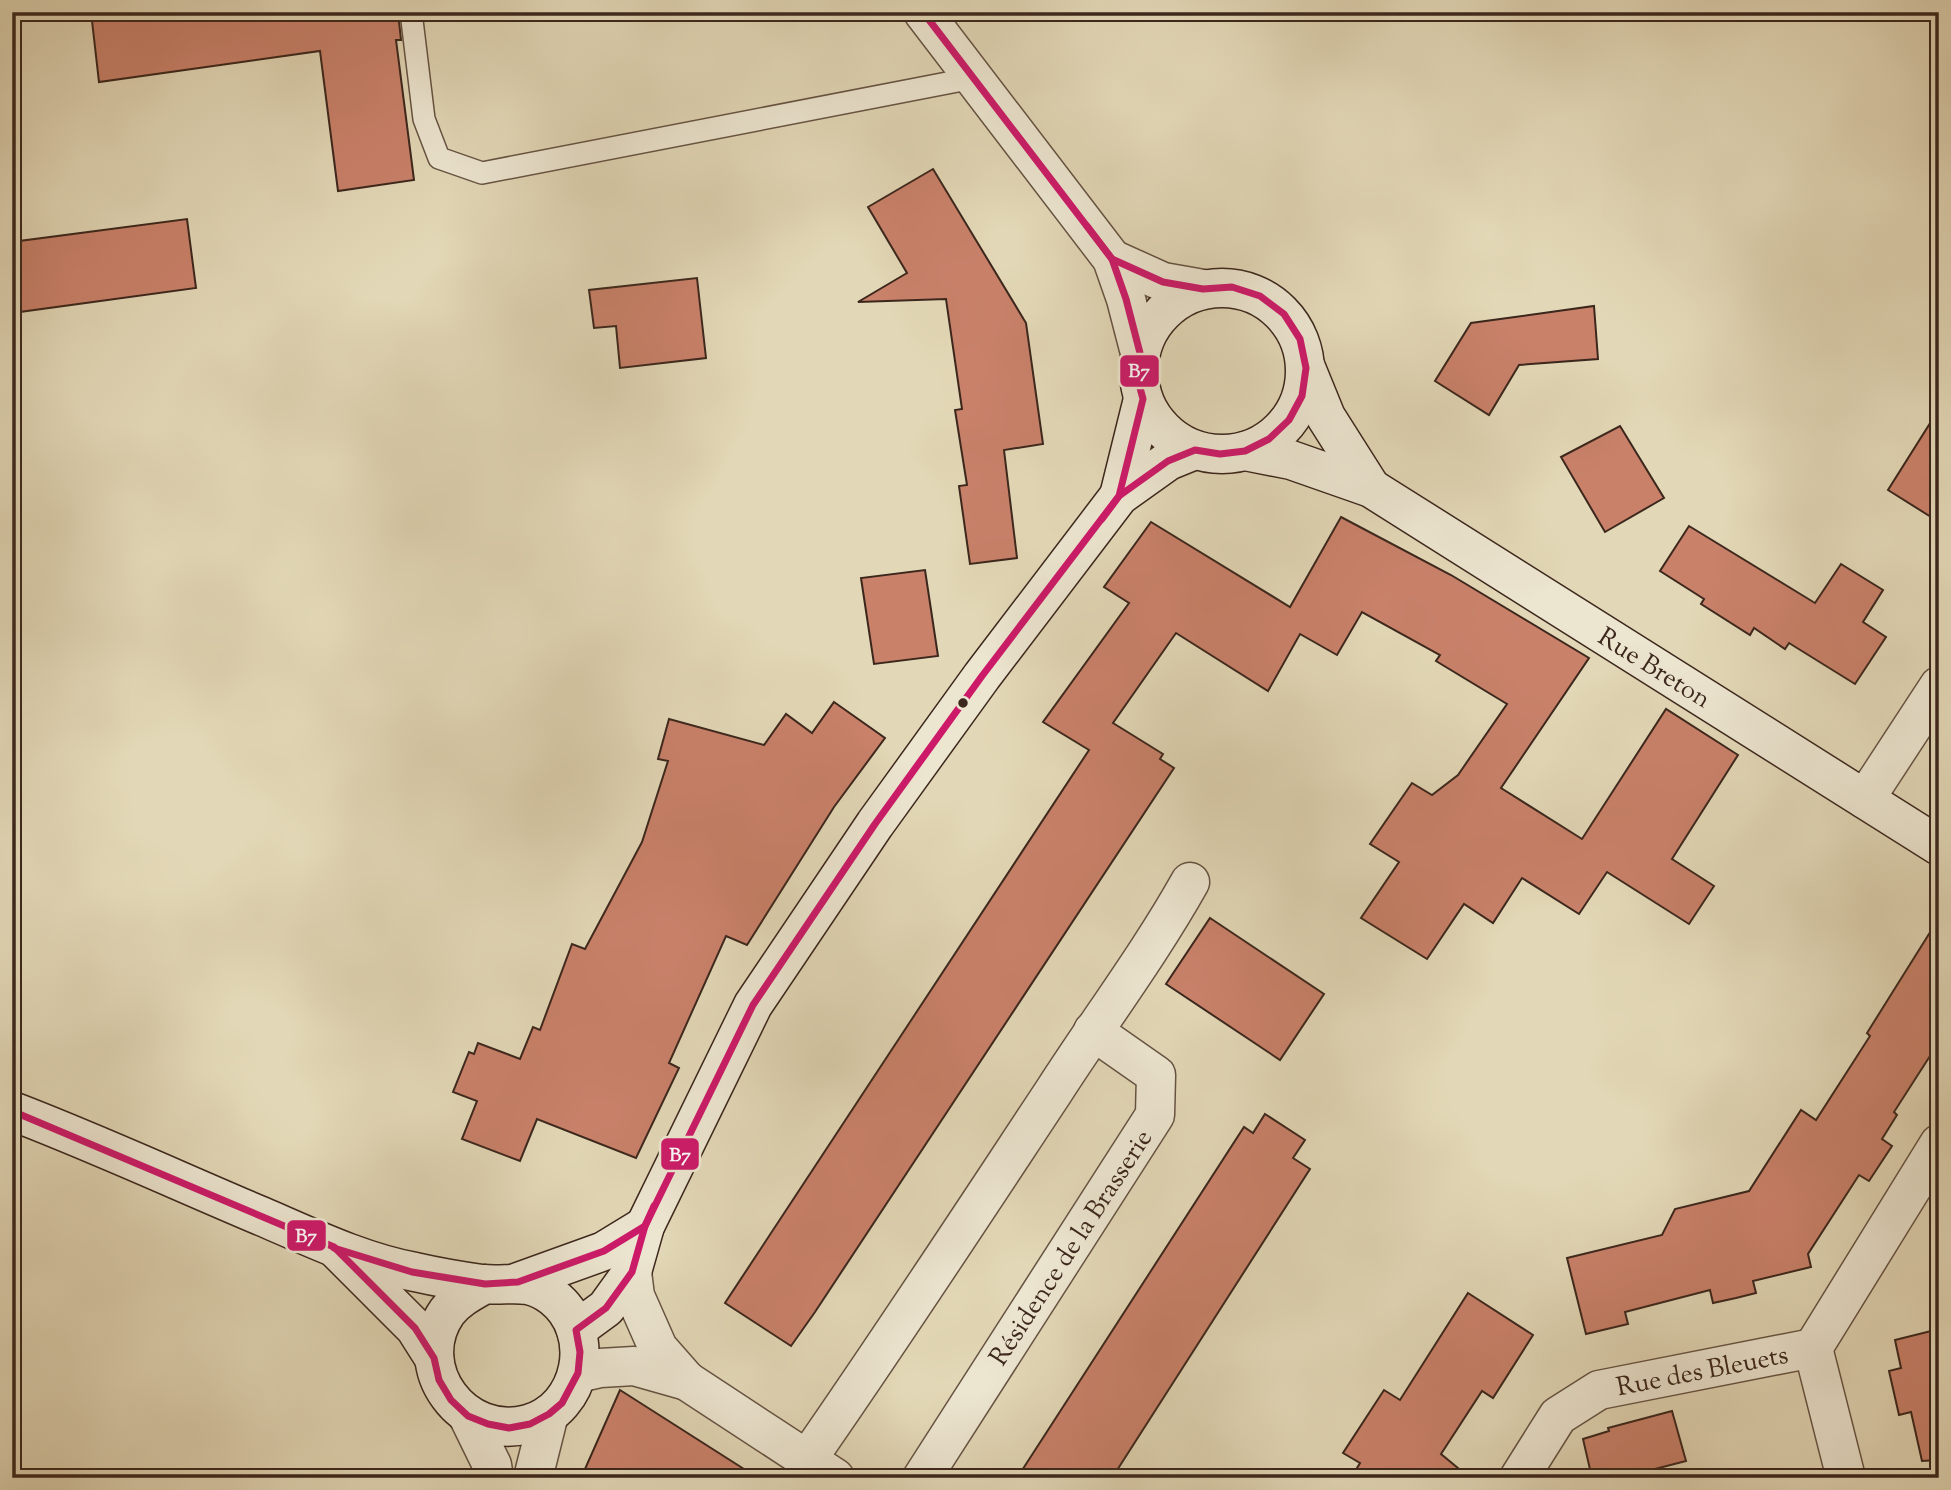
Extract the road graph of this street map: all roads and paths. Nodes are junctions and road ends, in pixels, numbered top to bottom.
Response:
1 (411, 12) edge
2 (923, 12) edge
3 (973, 78) junction
4 (1112, 259) junction
5 (1203, 289) junction
6 (1140, 353) junction
7 (1306, 368) junction
8 (1143, 399) junction
9 (1195, 450) junction
10 (1245, 451) junction
11 (1371, 488) junction
12 (1119, 496) junction
13 (1939, 686) edge
14 (1865, 799) junction
15 (1939, 846) edge
16 (1190, 882) dead end
17 (1093, 1031) junction
18 (12, 1111) edge
19 (1939, 1144) edge
20 (645, 1226) junction
21 (334, 1247) junction
22 (632, 1272) junction
23 (502, 1283) junction
24 (576, 1330) junction
25 (1813, 1349) junction
26 (434, 1358) junction
27 (578, 1373) junction
28 (687, 1381) junction
29 (549, 1414) junction
30 (468, 1416) junction
31 (820, 1469) edge
32 (494, 1478) edge
33 (533, 1478) edge
34 (922, 1478) edge
35 (1519, 1478) edge
36 (1846, 1478) edge

1 - 3 lane
2 - 3 main road
3 - 4 main road
4 - 5 main road
4 - 6 main road
5 - 6 main road
5 - 7 main road
6 - 8 main road
7 - 10 main road
7 - 11 main road, Rue Breton
8 - 9 main road
8 - 12 main road
9 - 10 main road
9 - 12 main road
10 - 11 main road, Rue Breton
11 - 14 main road, Rue Breton
12 - 20 main road
13 - 14 main road
14 - 15 main road, Rue Breton
16 - 17 main road
17 - 31 main road
17 - 34 main road, Résidence de la Brasserie
18 - 21 main road
19 - 25 main road, Rue des Bleuets
20 - 22 main road
20 - 23 main road
21 - 23 main road
21 - 26 main road
22 - 24 main road
22 - 28 main road
23 - 24 main road
23 - 26 main road
24 - 27 main road
25 - 35 main road, Rue des Bleuets
25 - 36 main road
26 - 30 main road
27 - 28 main road
27 - 29 main road
28 - 31 main road
29 - 30 main road
29 - 33 main road
30 - 32 main road

